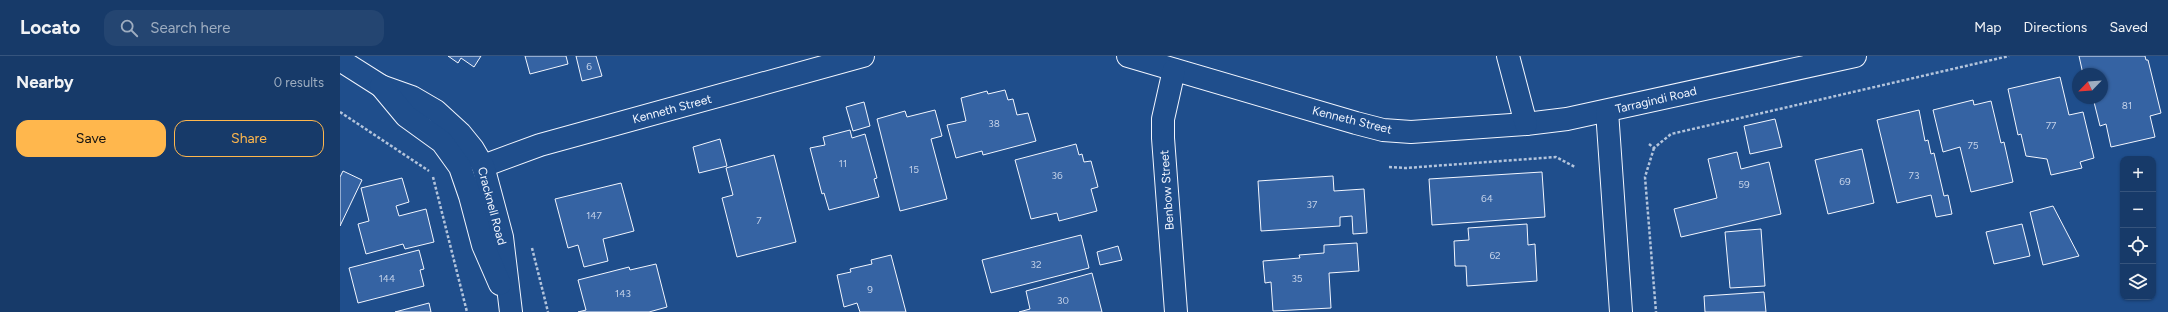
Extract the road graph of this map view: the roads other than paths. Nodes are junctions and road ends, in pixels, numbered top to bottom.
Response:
1 (864, 56) edge
2 (1128, 56) edge
3 (1508, 56) edge
4 (1855, 56) edge
5 (340, 60) edge
6 (1174, 70) junction
7 (381, 86) junction
8 (1607, 111) junction
9 (1526, 124) junction
10 (483, 166) junction
11 (511, 310) edge
12 (1176, 312) edge
13 (1621, 312) edge

1 - 10 street, Kenneth Street
2 - 6 street, Kenneth Street
3 - 9 street
4 - 8 street, Tarragindi Road
5 - 7 street, Cracknell Road
6 - 9 street, Kenneth Street
6 - 12 street, Benbow Street
7 - 10 street, Cracknell Road
7 - 11 street, Cracknell Road
8 - 9 street, Kenneth Street
8 - 13 street, Tarragindi Road
10 - 11 street, Cracknell Road

